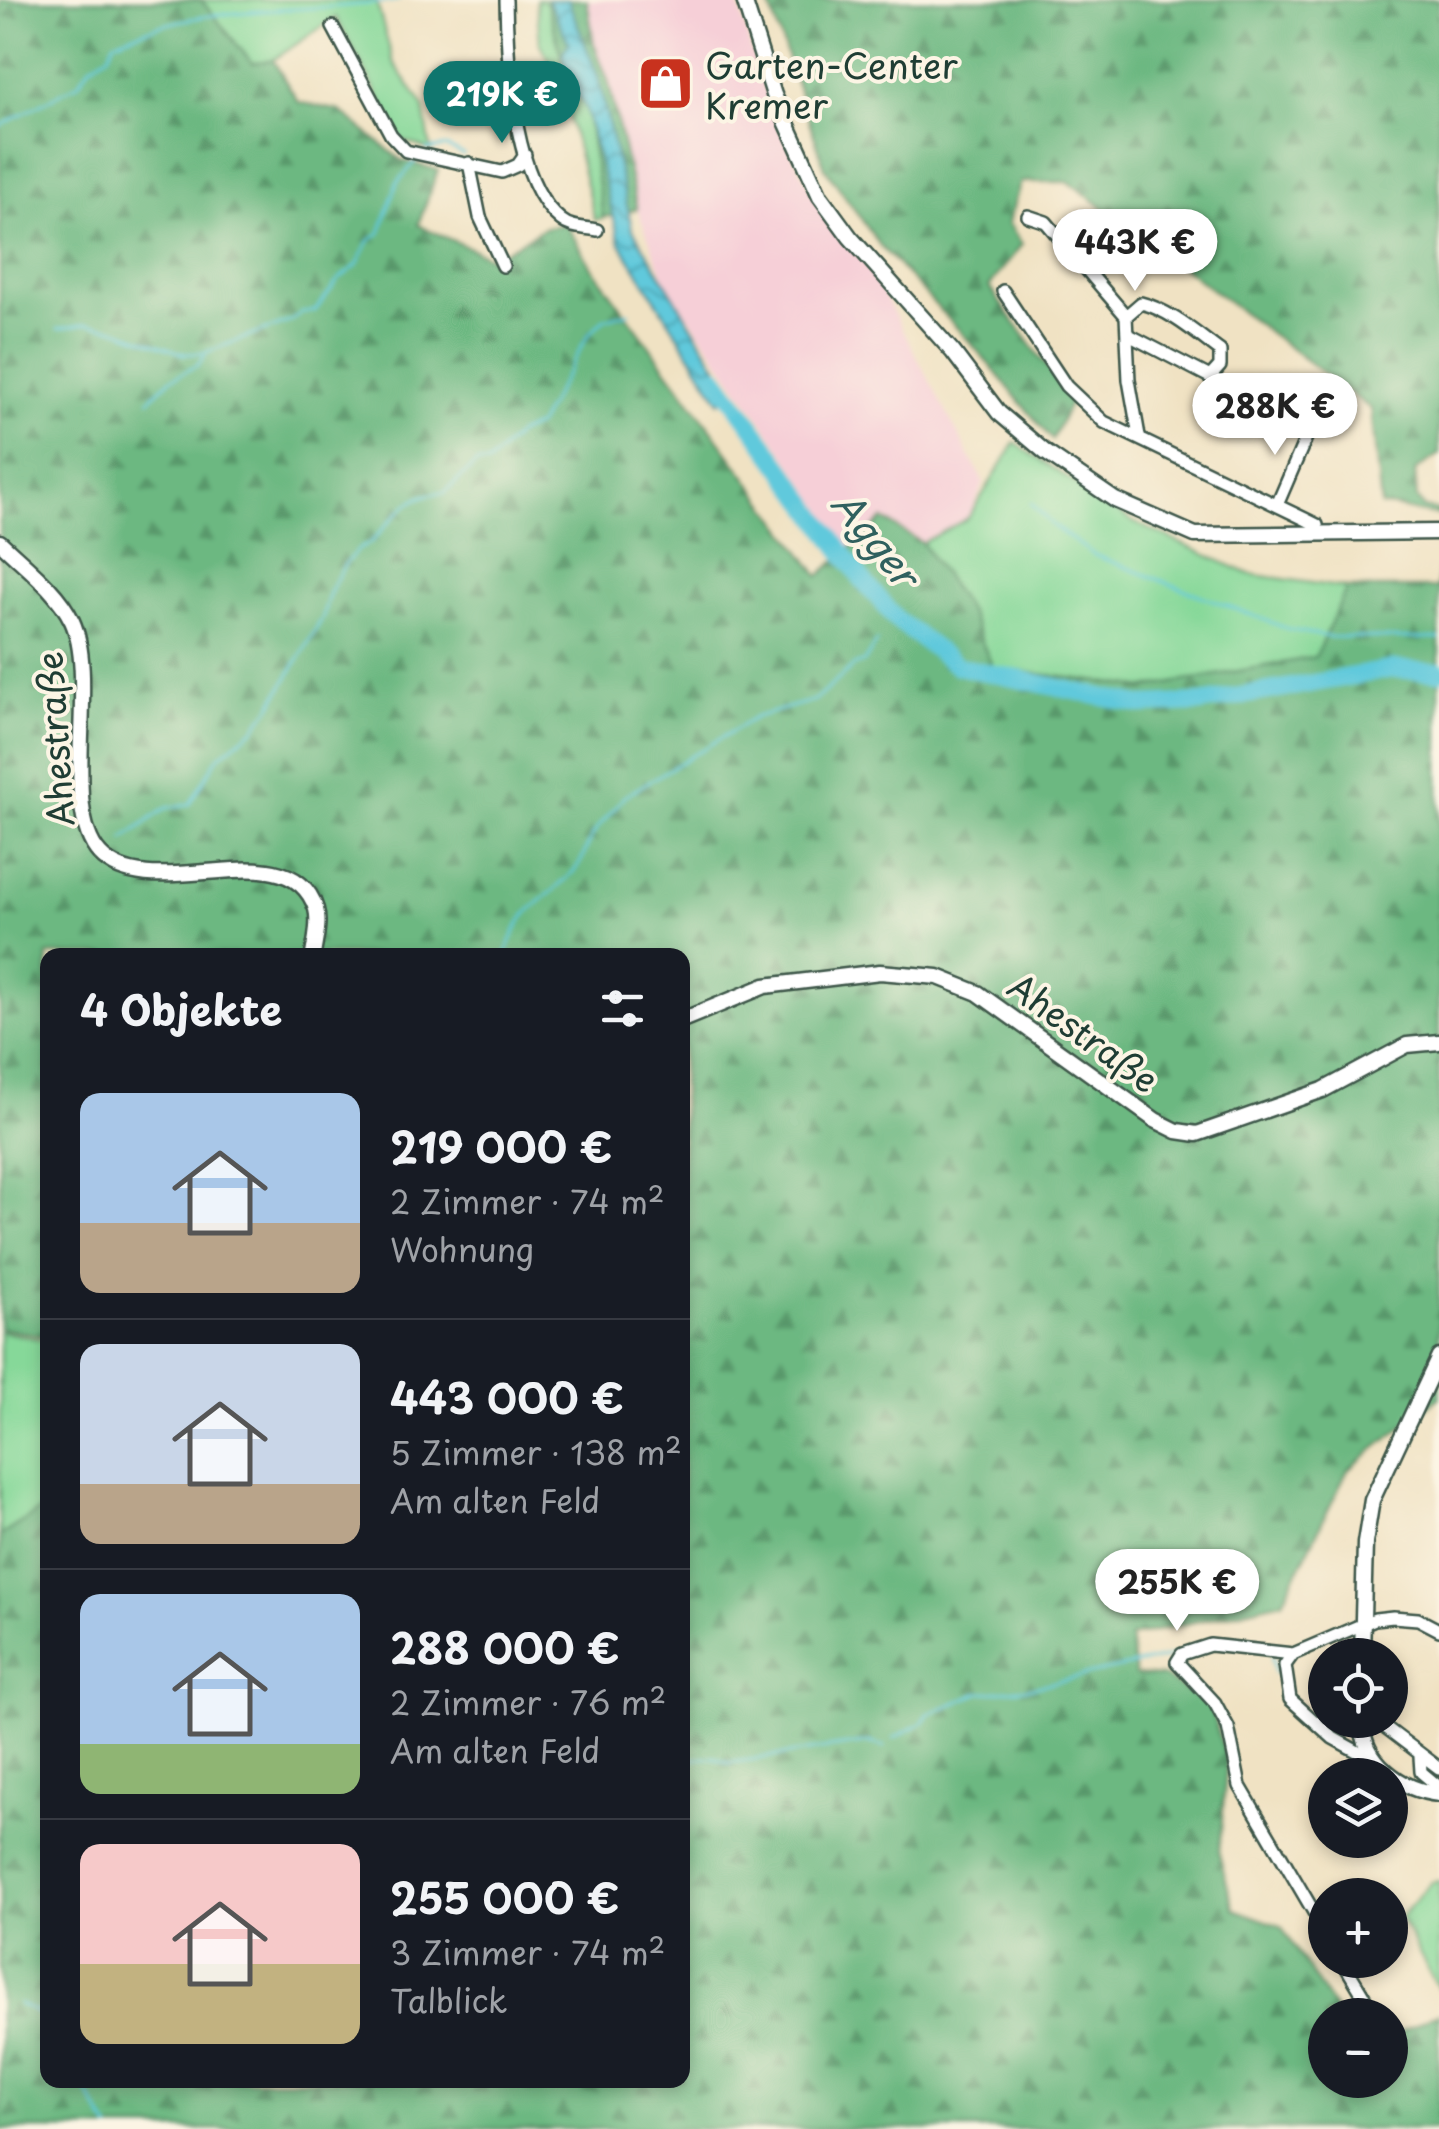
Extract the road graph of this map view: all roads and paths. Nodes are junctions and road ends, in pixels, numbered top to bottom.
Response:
1 (506, 0) edge
2 (744, 0) edge
3 (332, 27) dead end
4 (525, 155) junction
5 (469, 164) junction
6 (1028, 216) dead end
7 (597, 230) dead end
8 (503, 266) dead end
9 (1002, 291) dead end
10 (1126, 316) junction
11 (1127, 334) junction
12 (1210, 377) junction
13 (1344, 422) dead end
14 (1311, 426) junction
15 (1138, 436) junction
16 (1277, 506) junction
17 (1439, 532) edge
18 (1318, 533) junction
19 (0, 542) edge
20 (313, 948) edge
21 (690, 1017) edge
22 (1439, 1042) edge
23 (1439, 1357) edge
24 (1362, 1627) junction
25 (1439, 1630) edge
26 (1362, 1638) edge
27 (1293, 1654) junction
28 (1398, 1738) edge
29 (1420, 1756) junction
30 (1369, 1758) edge
31 (1439, 1768) edge
32 (1408, 1787) edge
33 (1439, 1787) edge
34 (1439, 1794) edge
35 (1308, 1903) edge

1 - 4 street
2 - 18 main road
3 - 5 street
4 - 5 street
4 - 7 street
5 - 8 street
6 - 10 street
9 - 15 street
10 - 11 street
10 - 12 street
11 - 12 street
11 - 15 street
12 - 14 street
13 - 14 street
14 - 16 street
15 - 16 street
16 - 18 street
17 - 18 main road
19 - 20 main road, Ahestraße
21 - 22 main road, Ahestraße
23 - 24 main road
24 - 25 street
24 - 26 main road
24 - 27 street
27 - 30 street
27 - 35 street
28 - 29 street
29 - 31 street
29 - 33 street
32 - 34 main road

